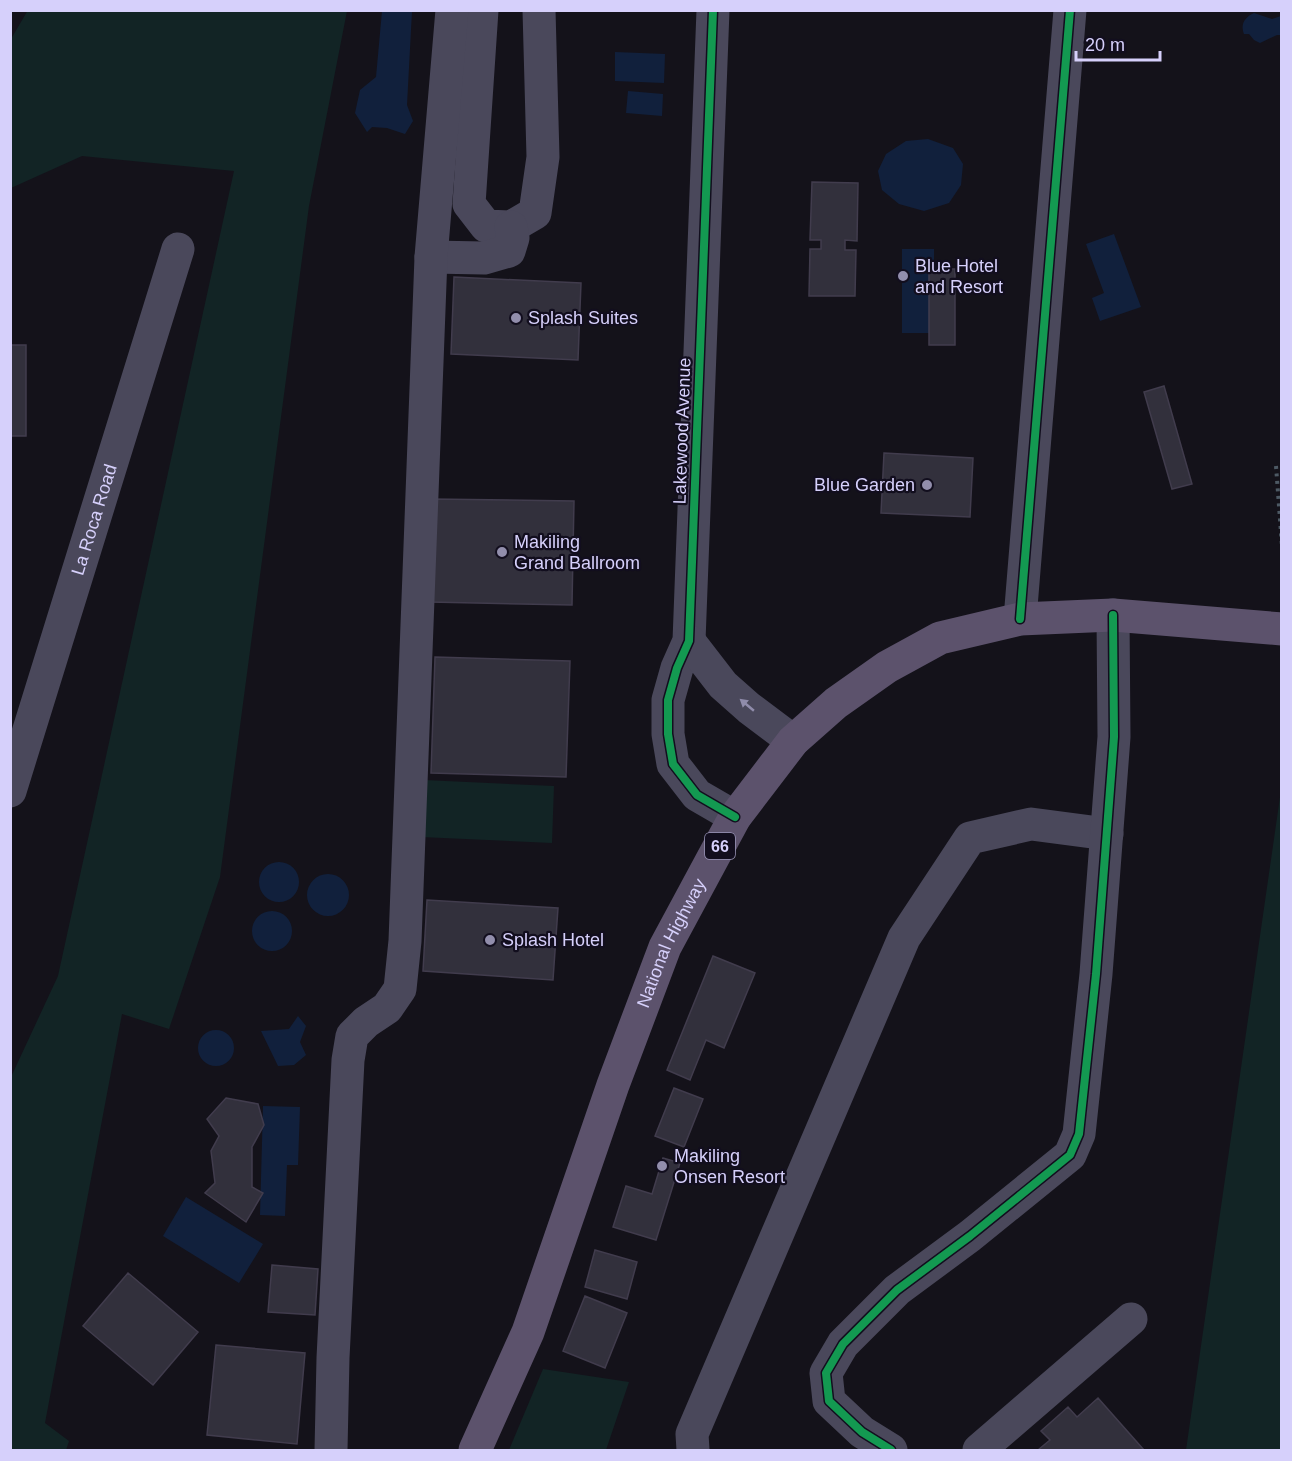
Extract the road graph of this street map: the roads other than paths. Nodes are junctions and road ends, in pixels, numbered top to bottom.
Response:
1 (452, 10) edge
2 (482, 10) edge
3 (539, 10) edge
4 (714, 10) edge
5 (1070, 10) edge
6 (511, 227) junction
7 (178, 249) dead end
8 (430, 257) junction
9 (1113, 615) junction
10 (1020, 619) junction
11 (1281, 628) edge
12 (689, 641) junction
13 (793, 741) junction
14 (10, 791) edge
15 (735, 817) junction
16 (1107, 834) junction
17 (1131, 1319) dead end
18 (331, 1450) edge
19 (475, 1450) edge
20 (693, 1450) edge
21 (891, 1450) edge
22 (979, 1450) edge

1 - 8 street
2 - 6 street
3 - 6 street
4 - 12 street, Lakewood Avenue
5 - 10 street
6 - 8 street
7 - 14 street, La Roca Road
8 - 18 street
9 - 10 main road, National Highway / 66
9 - 11 main road, National Highway / 66
9 - 16 street
10 - 13 main road, National Highway / 66
13 -> 12 street
12 - 15 street, Lakewood Avenue
13 - 15 main road, National Highway / 66
15 - 19 main road, National Highway / 66
16 - 20 street
16 - 21 street
17 - 22 street

